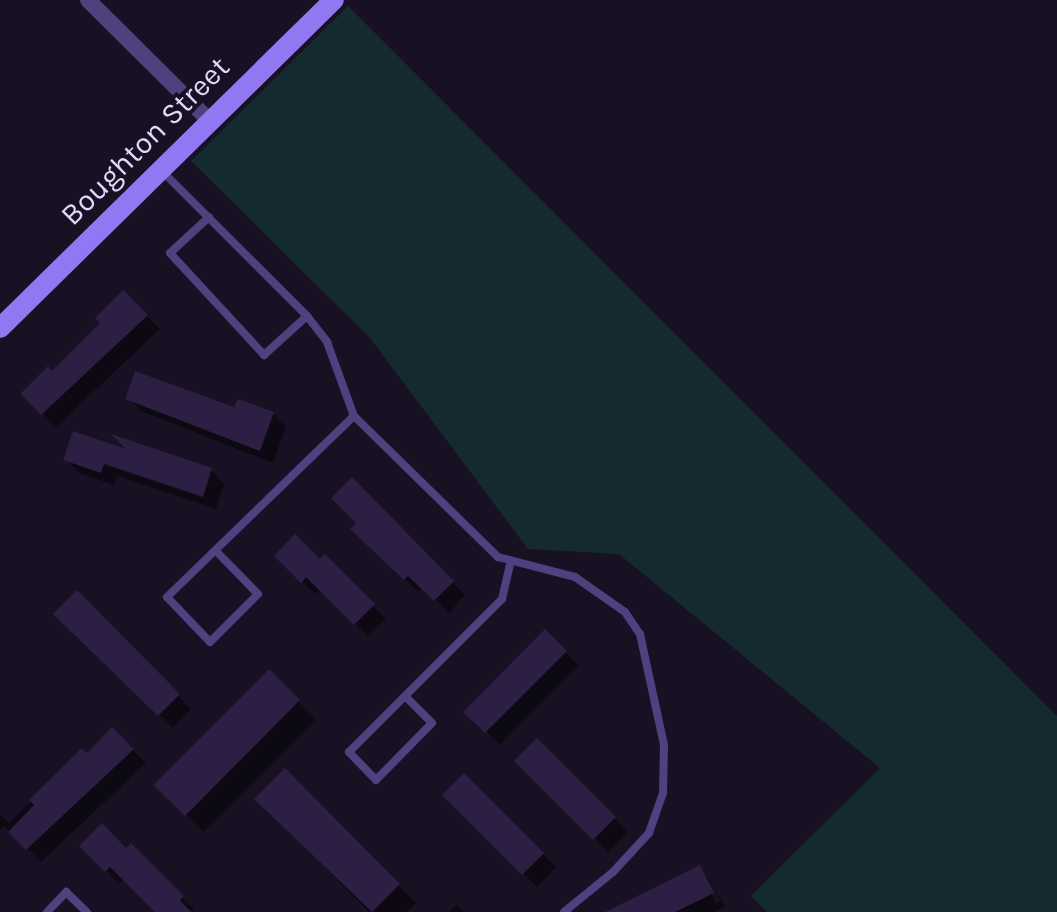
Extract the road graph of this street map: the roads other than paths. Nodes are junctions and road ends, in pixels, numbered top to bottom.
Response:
1 (88, 0) edge
2 (334, 0) edge
3 (208, 119) junction
4 (159, 168) junction
5 (209, 217) junction
6 (307, 316) junction
7 (0, 328) edge
8 (354, 416) junction
9 (216, 551) junction
10 (511, 560) junction
11 (405, 696) junction
12 (47, 912) edge
13 (87, 912) edge
14 (564, 912) edge

1 - 3 street
2 - 3 street, Boughton Street
3 - 4 street, Boughton Street
4 - 5 lane
4 - 7 street, Boughton Street
5 - 6 lane
5 - 6 lane
6 - 8 lane
8 - 9 lane
8 - 10 lane
9 - 9 lane
10 - 11 lane
10 - 14 lane
11 - 11 lane
12 - 13 lane

